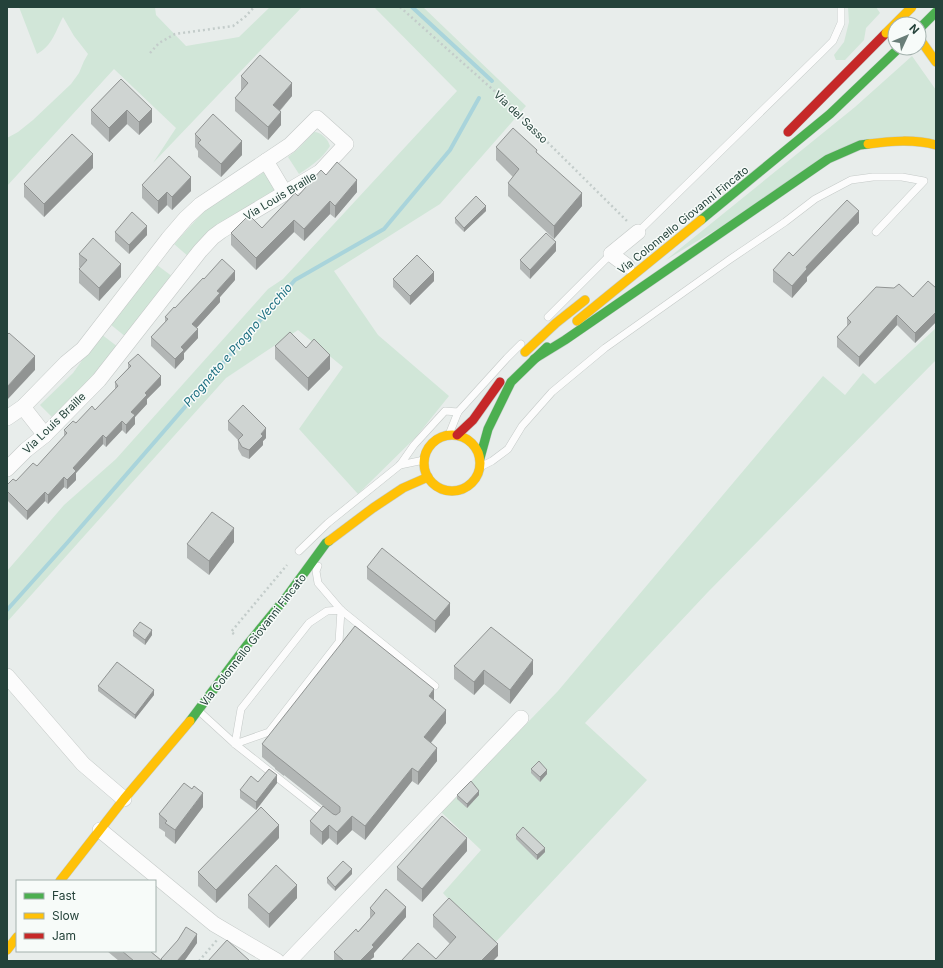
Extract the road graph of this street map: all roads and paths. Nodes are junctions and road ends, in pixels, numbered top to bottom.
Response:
1 (254, 7) edge
2 (400, 7) edge
3 (841, 7) edge
4 (896, 7) edge
5 (912, 7) edge
6 (923, 12) dead end
7 (936, 12) edge
8 (903, 16) edge
9 (927, 20) edge
10 (932, 25) dead end
11 (927, 49) edge
12 (150, 53) dead end
13 (891, 56) edge
14 (936, 62) edge
15 (779, 141) dead end
16 (936, 145) edge
17 (266, 161) junction
18 (285, 193) junction
19 (638, 232) junction
20 (876, 232) dead end
21 (611, 254) junction
22 (627, 266) dead end
23 (592, 294) dead end
24 (540, 325) dead end
25 (524, 342) dead end
26 (534, 359) junction
27 (517, 361) dead end
28 (508, 372) dead end
29 (23, 407) junction
30 (458, 412) junction
31 (7, 418) edge
32 (45, 435) junction
33 (452, 435) junction
34 (424, 460) junction
35 (480, 462) junction
36 (400, 465) junction
37 (7, 469) edge
38 (428, 477) junction
39 (326, 543) junction
40 (299, 551) dead end
41 (341, 610) junction
42 (7, 676) edge
43 (435, 686) dead end
44 (198, 711) junction
45 (521, 718) dead end
46 (235, 744) junction
47 (124, 799) junction
48 (330, 819) edge
49 (100, 830) junction
50 (61, 880) edge
51 (225, 931) junction
52 (16, 938) edge
53 (7, 950) edge
54 (199, 961) edge
55 (277, 961) edge
56 (289, 961) edge

1 - 12 path
2 - 19 path, Via del Sasso
3 - 19 lane
4 - 8 main road
5 - 15 main road, bridge
6 - 10 main road
7 - 9 main road, bridge
11 - 14 main road
13 - 26 main road, Via Colonnello Giovanni Fincato
16 - 26 main road
17 - 18 street
17 - 18 street, Via Louis Braille
17 - 29 street, Via Louis Braille
18 - 32 street, Via Louis Braille
19 - 21 street
20 - 35 lane
21 - 22 street
21 - 24 lane
23 - 27 main road
25 - 30 lane
26 - 35 main road, Via Colonnello Giovanni Fincato
28 - 33 main road
29 - 31 street, Via Louis Braille
29 - 32 street
30 - 33 lane
30 - 36 lane
32 - 37 street, Via Louis Braille
33 - 34 main road
33 - 35 main road
34 - 36 lane
34 - 38 main road
35 - 38 main road, Via Colonnello Giovanni Fincato
36 - 40 lane
38 - 39 main road, Via Colonnello Giovanni Fincato
39 - 41 lane
39 - 44 main road, Via Colonnello Giovanni Fincato
41 - 43 lane
41 - 46 lane
41 - 46 lane
42 - 47 street
44 - 46 lane
44 - 47 main road, Via Colonnello Giovanni Fincato
45 - 56 street
46 - 48 lane
47 - 49 main road, Via Colonnello Giovanni Fincato
49 - 50 main road, Via Colonnello Giovanni Fincato
49 - 51 street
51 - 54 path
51 - 55 street
52 - 53 main road

